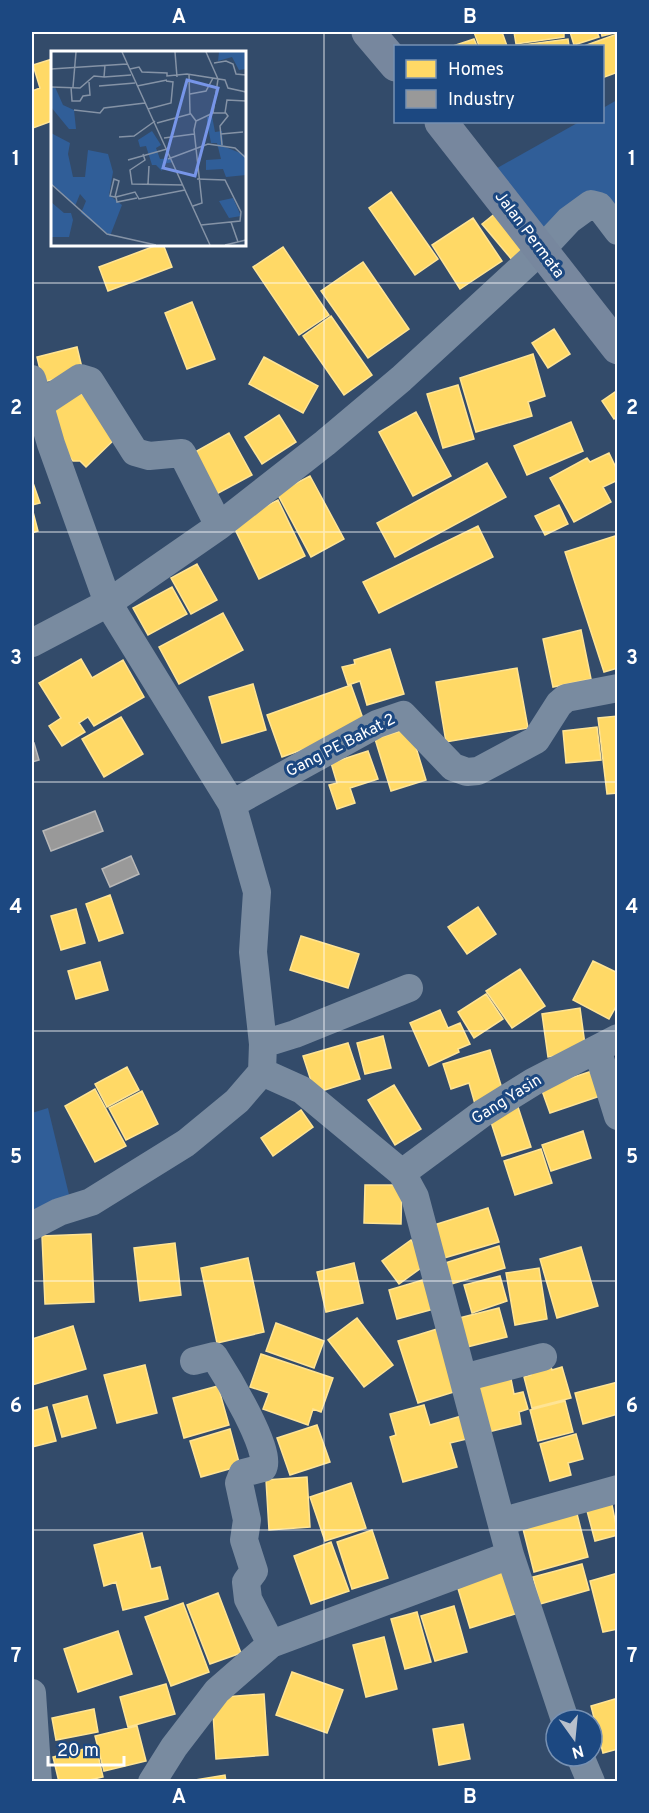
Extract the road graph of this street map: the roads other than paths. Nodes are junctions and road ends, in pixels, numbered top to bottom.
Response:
1 (368, 32) edge
2 (394, 63) edge
3 (442, 123) edge
4 (618, 231) edge
5 (540, 251) junction
6 (616, 344) edge
7 (35, 392) edge
8 (219, 526) junction
9 (108, 603) junction
10 (32, 643) edge
11 (618, 688) edge
12 (232, 804) junction
13 (409, 988) dead end
14 (263, 1044) junction
15 (607, 1044) edge
16 (262, 1072) junction
17 (618, 1116) edge
18 (402, 1173) junction
19 (32, 1226) edge
20 (543, 1357) dead end
21 (194, 1361) dead end
22 (463, 1378) junction
23 (618, 1489) edge
24 (504, 1521) junction
25 (510, 1555) junction
26 (271, 1644) junction
27 (32, 1693) edge
28 (561, 1708) edge
29 (585, 1768) edge
30 (38, 1782) edge
31 (152, 1782) edge
32 (591, 1782) edge

1 - 2 main road
3 - 5 main road, Jalan Permata
4 - 5 street
5 - 6 main road, Jalan Permata
5 - 8 street
7 - 8 street
7 - 9 street
8 - 9 street
9 - 10 street
9 - 12 street
11 - 12 street, Gang PE Bakat 2
12 - 14 street
13 - 14 street
14 - 16 street
15 - 17 street
15 - 18 street, Gang Yasin
16 - 18 street
16 - 19 street
18 - 22 street
20 - 22 street
21 - 26 street
22 - 24 street
23 - 24 street
24 - 25 street
25 - 26 street
25 - 28 street
26 - 31 street
27 - 30 street
29 - 32 street

